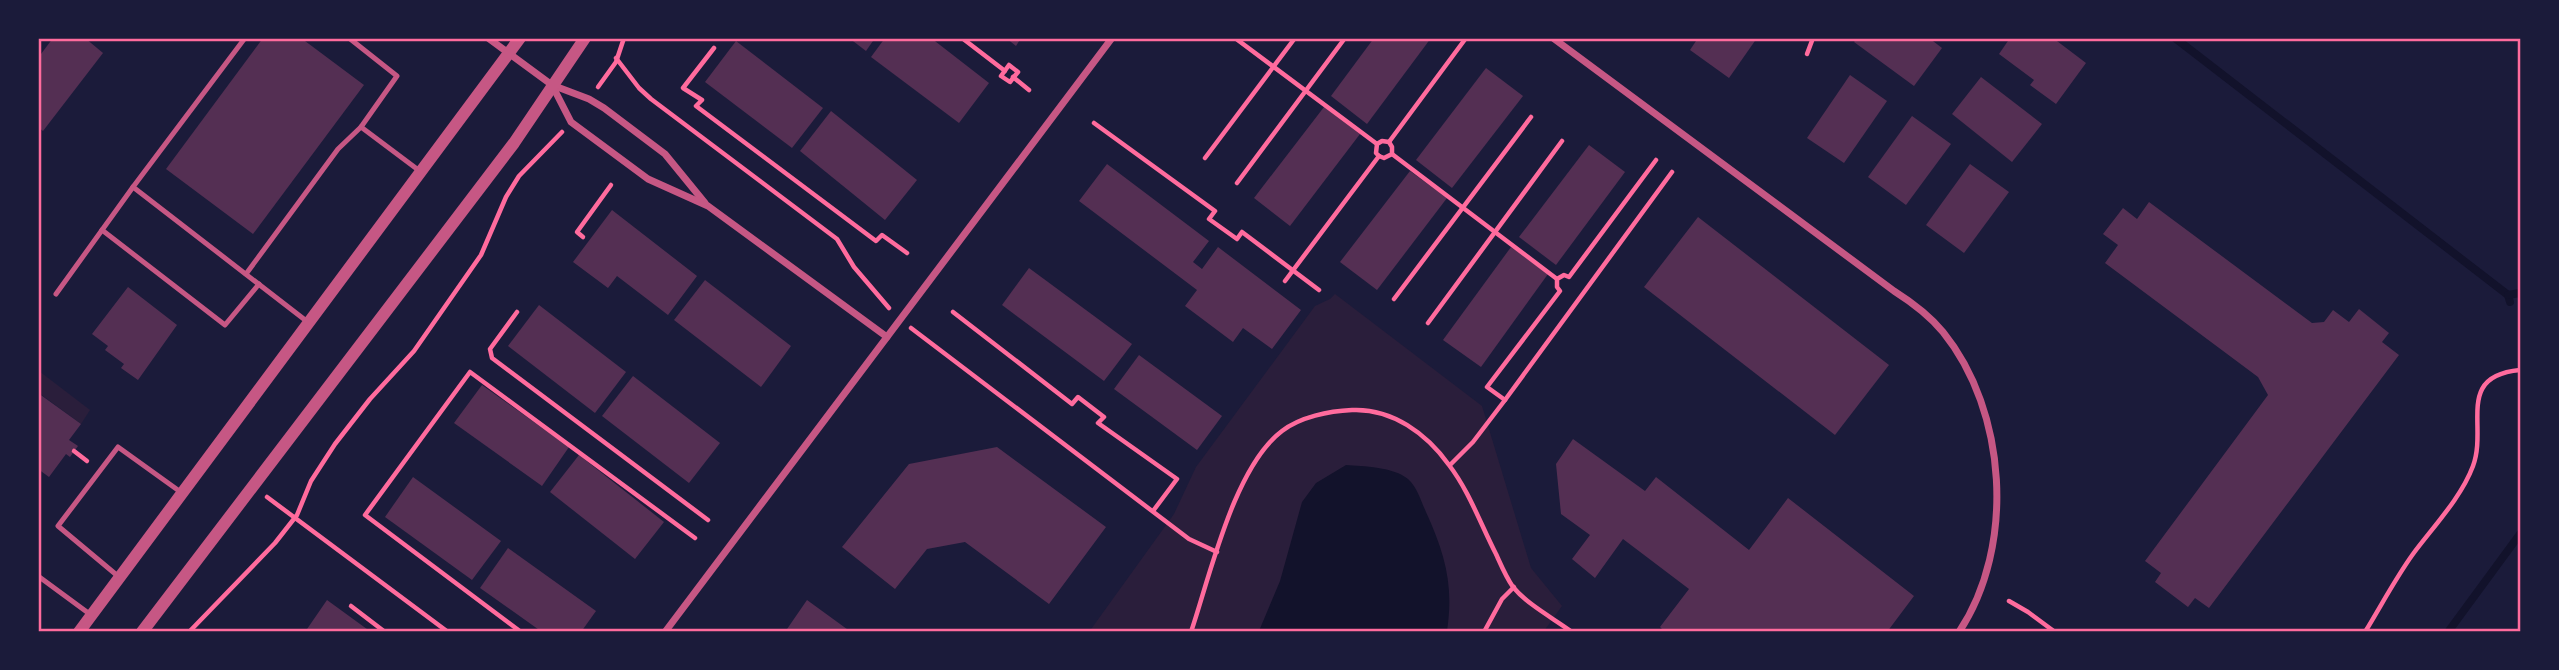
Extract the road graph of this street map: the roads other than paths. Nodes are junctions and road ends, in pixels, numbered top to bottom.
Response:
1 (244, 38) edge
2 (349, 38) edge
3 (488, 38) edge
4 (520, 38) edge
5 (585, 38) edge
6 (1112, 38) edge
7 (1553, 38) edge
8 (509, 54) junction
9 (552, 85) junction
10 (361, 127) junction
11 (421, 172) junction
12 (133, 187) junction
13 (708, 206) junction
14 (102, 230) junction
15 (246, 274) junction
16 (259, 284) junction
17 (56, 294) dead end
18 (309, 323) junction
19 (887, 337) junction
20 (182, 493) junction
21 (38, 576) edge
22 (120, 577) junction
23 (91, 615) junction
24 (79, 632) edge
25 (142, 632) edge
26 (665, 632) edge
27 (1959, 632) edge

1 - 12 lane
2 - 10 lane
3 - 8 street
4 - 8 street
5 - 9 street
6 - 19 street
7 - 27 street
8 - 9 street
8 - 11 street
9 - 13 street
9 - 13 street
9 - 25 street
10 - 11 lane
10 - 15 lane
11 - 18 street
12 - 14 lane
12 - 15 lane
13 - 19 street
14 - 16 lane
14 - 17 lane
15 - 16 lane
16 - 18 lane
18 - 20 street
19 - 26 street
20 - 22 street
20 - 22 lane
21 - 23 lane
22 - 23 street
23 - 24 street

